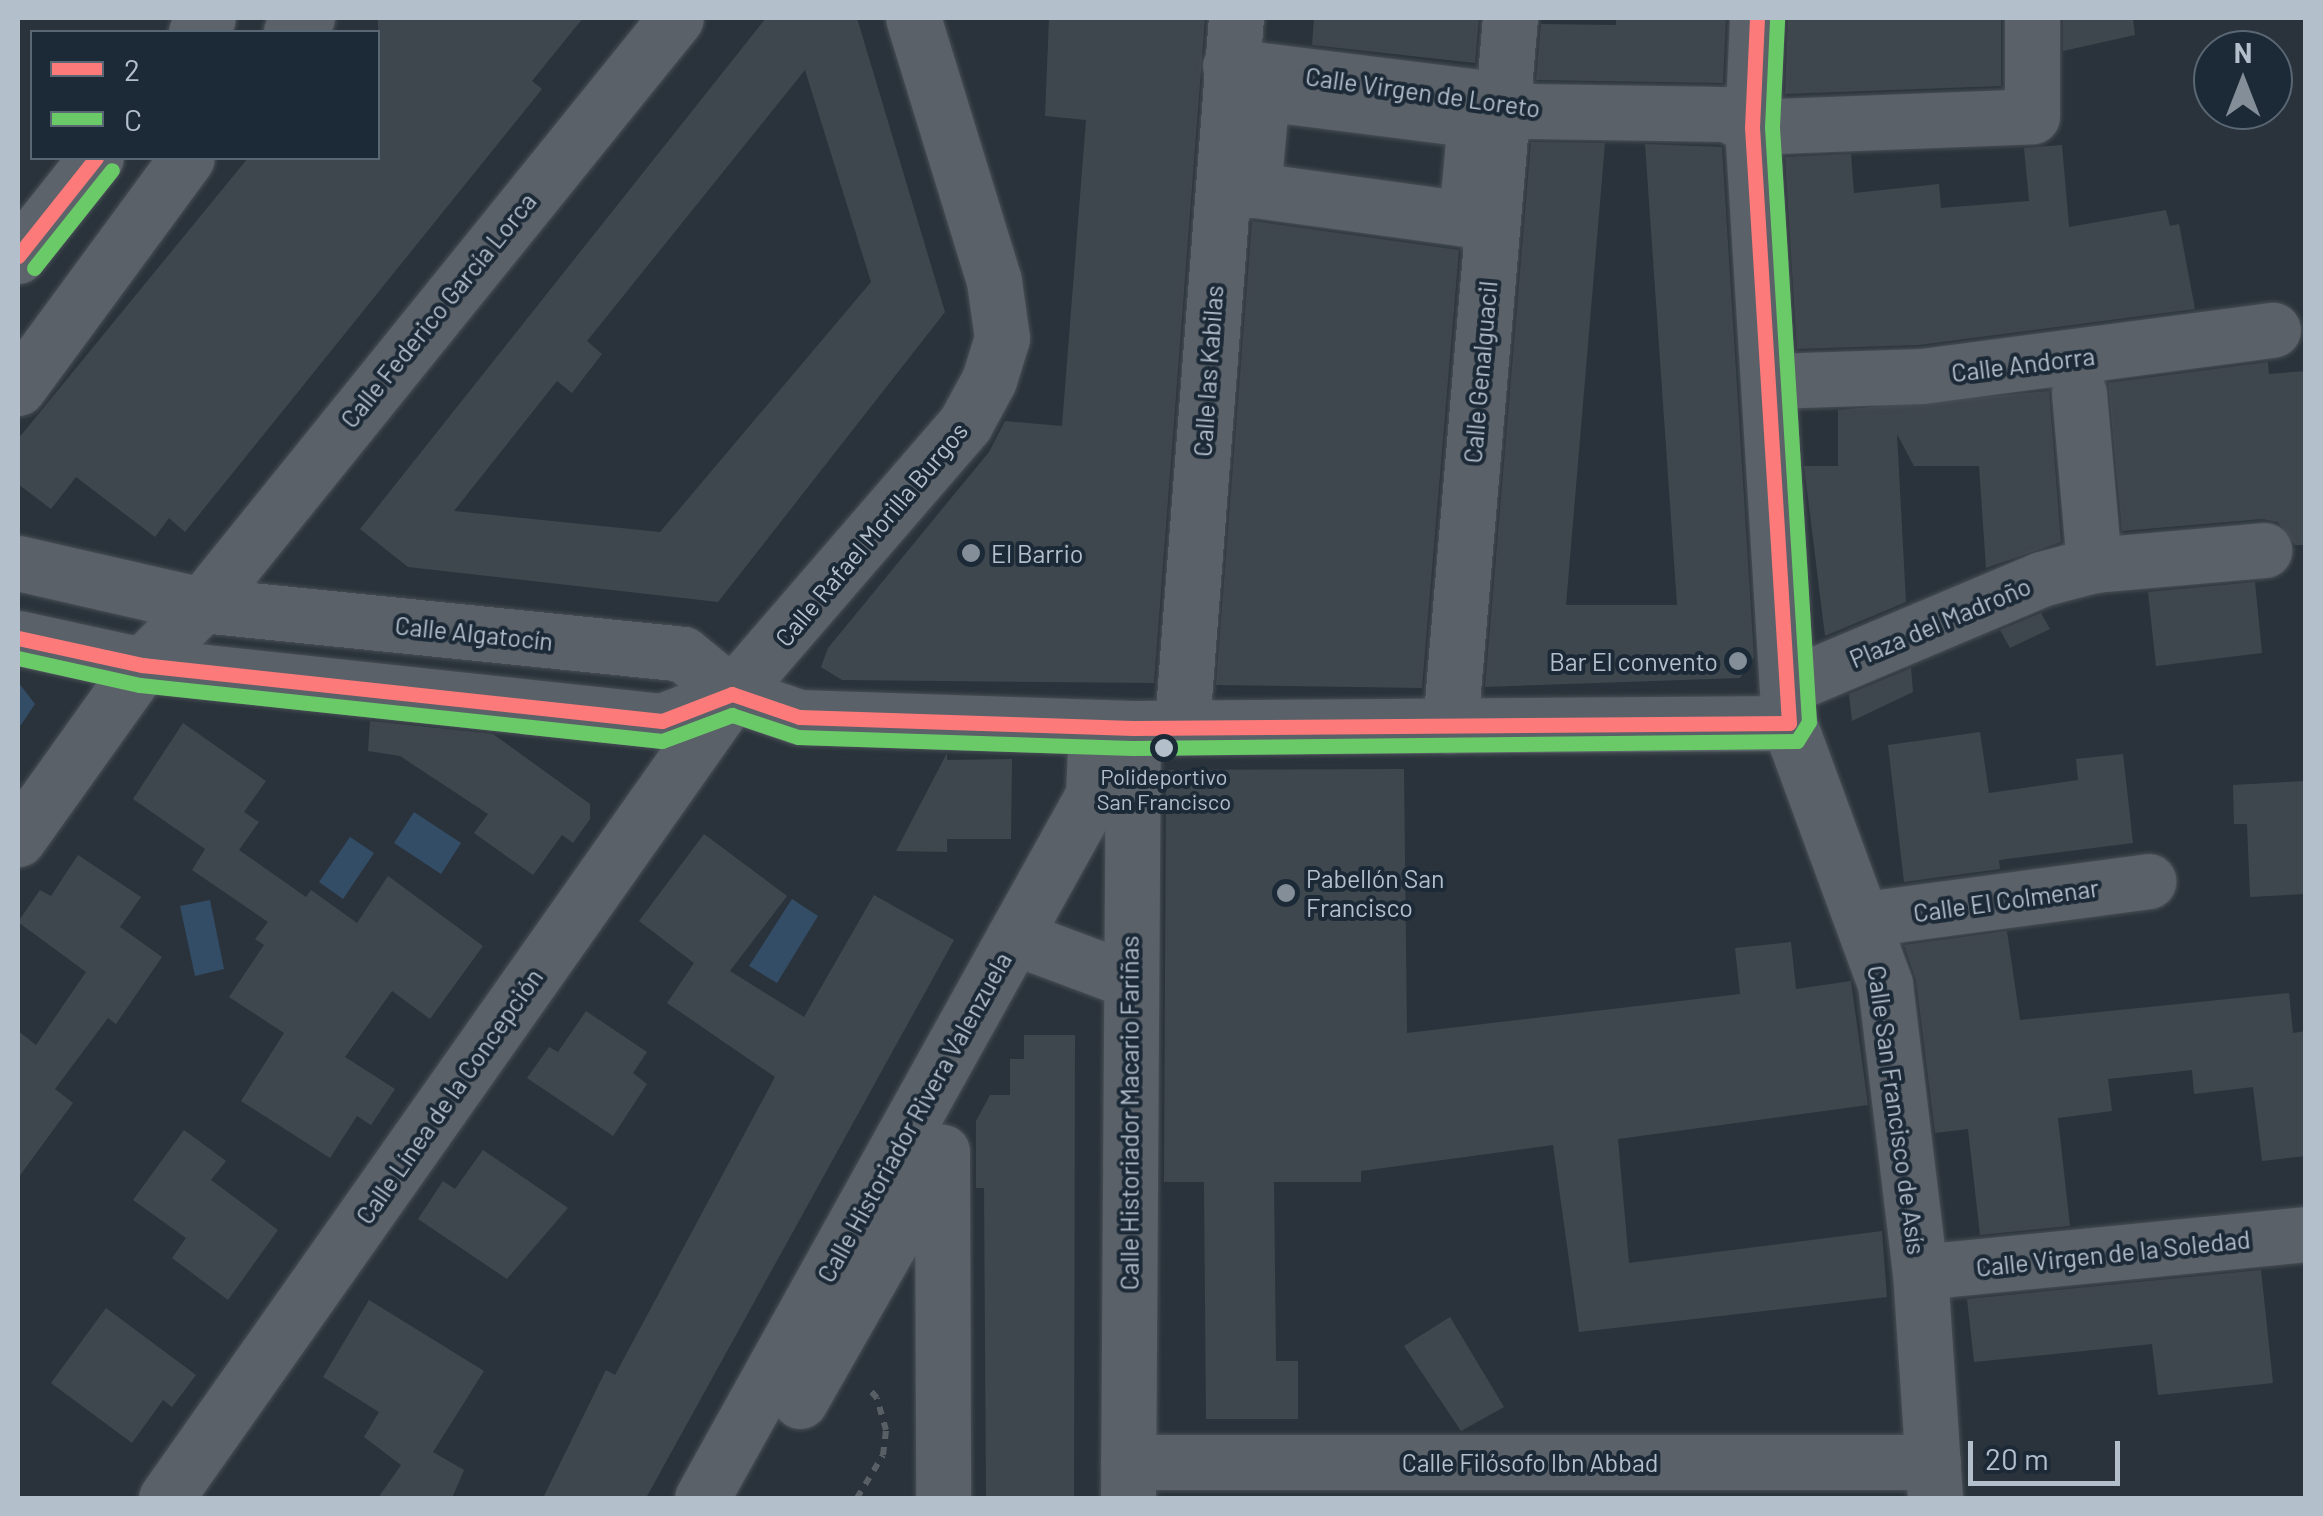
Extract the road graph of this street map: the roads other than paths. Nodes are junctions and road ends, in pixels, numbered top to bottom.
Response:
1 (676, 18) edge
2 (913, 18) edge
3 (1510, 18) edge
4 (1756, 18) edge
5 (2032, 18) edge
6 (1233, 42) edge
7 (1502, 100) junction
8 (1752, 127) junction
9 (94, 160) edge
10 (186, 160) edge
11 (18, 256) edge
12 (2273, 330) dead end
13 (1771, 381) junction
14 (18, 388) edge
15 (2079, 392) dead end
16 (2264, 550) dead end
17 (18, 563) edge
18 (2094, 565) junction
19 (202, 605) junction
20 (18, 638) edge
21 (142, 664) junction
22 (732, 694) junction
23 (1788, 704) junction
24 (1137, 726) junction
25 (1450, 726) junction
26 (18, 840) edge
27 (2148, 881) dead end
28 (1864, 919) junction
29 (1014, 936) junction
30 (1129, 980) junction
31 (2306, 1234) edge
32 (1920, 1272) junction
33 (1128, 1480) edge
34 (1934, 1480) edge
35 (166, 1498) edge
36 (702, 1498) edge
37 (746, 1498) edge
38 (943, 1498) edge

1 - 19 street, Calle Federico García Lorca
2 - 22 street, Calle Rafael Morilla Burgos
3 - 7 street, Calle Genalguacil
4 - 8 street, Calle San Francisco de Asís
5 - 8 street, Calle Virgen de Loreto
6 - 7 street, Calle Virgen de Loreto
6 - 24 street, Calle las Kabilas
7 - 8 street, Calle Virgen de Loreto
7 - 25 street, Calle Genalguacil
8 - 13 street, Calle San Francisco de Asís
9 - 11 main road
10 - 14 street
12 - 13 street, Calle Andorra
13 - 23 street, Calle San Francisco de Asís
15 - 18 street
16 - 18 street, Plaza del Madroño
17 - 19 street, Calle Algatocín
18 - 23 street, Plaza del Madroño
19 - 21 street
19 - 22 street, Calle Algatocín
20 - 21 street
21 - 22 street
21 - 26 street
22 - 24 street, Calle Algatocín
22 - 35 street, Calle Línea de la Concepción
23 - 25 street, Calle Algatocín
23 - 28 street, Calle San Francisco de Asís
24 - 25 street, Calle Algatocín
24 - 29 street, Calle Historiador Rivera Valenzuela
24 - 30 street, Calle Historiador Macario Fariñas
27 - 28 street, Calle El Colmenar
28 - 32 street, Calle San Francisco de Asís
29 - 30 street
29 - 36 street, Calle Historiador Rivera Valenzuela
30 - 33 street, Calle Historiador Macario Fariñas
31 - 32 street, Calle Virgen de la Soledad
32 - 34 street, Calle San Francisco de Asís
33 - 34 street, Calle Filósofo Ibn Abbad
37 - 38 street

